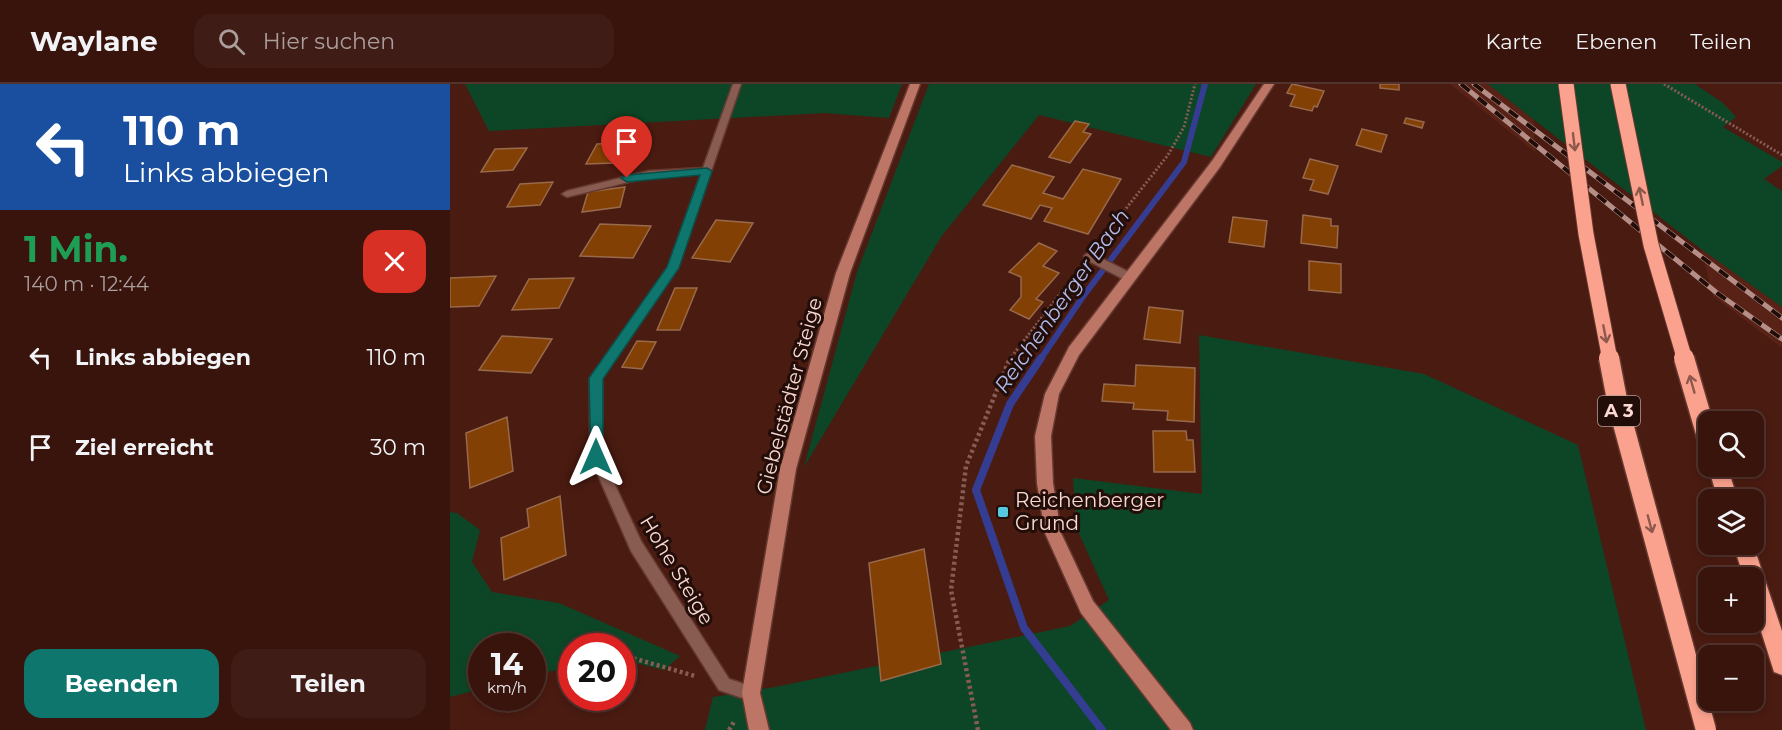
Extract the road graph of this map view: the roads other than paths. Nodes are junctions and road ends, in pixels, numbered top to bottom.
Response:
1 (737, 84) edge
2 (915, 84) edge
3 (1269, 84) edge
4 (1566, 84) edge
5 (1618, 84) edge
6 (707, 171) junction
7 (567, 194) dead end
8 (1091, 257) road end
9 (1124, 274) junction
10 (1700, 411) edge
11 (1747, 555) edge
12 (1782, 664) edge
13 (751, 693) junction
14 (759, 730) edge
15 (1183, 730) edge
16 (1706, 730) edge

1 - 6 lane, Hohe Steige
2 - 13 main road, Giebelstädter Steige
3 - 9 main road
4 -> 16 highway, A 3, bridge
10 -> 5 highway, bridge
6 - 7 lane
6 - 13 lane, Hohe Steige
8 - 9 lane
9 - 15 main road
11 - 12 highway
13 - 14 main road, Giebelstädter Steige

